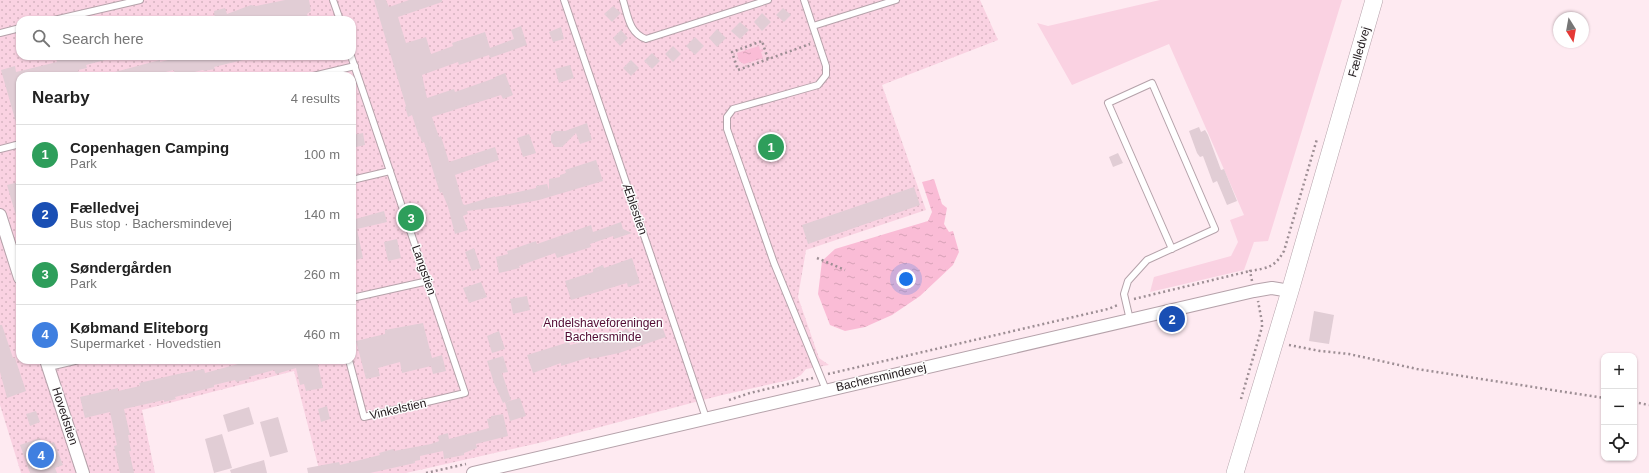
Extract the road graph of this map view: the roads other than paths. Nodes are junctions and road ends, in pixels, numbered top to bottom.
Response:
1 (140, 0) edge
2 (333, 0) edge
3 (564, 0) edge
4 (623, 0) edge
5 (768, 0) edge
6 (804, 0) edge
7 (896, 0) edge
8 (1374, 0) edge
9 (71, 16) edge
10 (339, 16) edge
11 (813, 26) junction
12 (16, 29) edge
13 (0, 33) edge
14 (353, 60) edge
15 (355, 66) junction
16 (330, 72) edge
17 (16, 145) edge
18 (0, 149) edge
19 (390, 170) junction
20 (356, 179) edge
21 (0, 215) edge
22 (1172, 249) junction
23 (16, 257) edge
24 (428, 281) junction
25 (1290, 291) junction
26 (356, 297) edge
27 (1130, 320) junction
28 (48, 364) edge
29 (351, 364) edge
30 (826, 390) junction
31 (465, 393) joint
32 (704, 414) junction
33 (472, 468) edge
34 (83, 473) edge
35 (1235, 473) edge

1 - 9 lane
2 - 10 lane
3 - 32 lane, Æblestien
4 - 5 lane
6 - 11 lane
7 - 11 lane
8 - 25 street, Fælledvej
11 - 30 lane
12 - 13 lane
14 - 15 lane, Langstien
15 - 16 lane
15 - 19 lane, Langstien
17 - 18 lane
19 - 20 lane
19 - 24 lane, Langstien
21 - 23 street
22 - 22 lane
22 - 27 lane
24 - 26 lane
24 - 31 lane, Langstien
25 - 27 street, Bachersmindevej
25 - 35 street, Fælledvej
27 - 30 street, Bachersmindevej
28 - 34 street, Hovedstien
29 - 31 lane, Vinkelstien
30 - 32 street, Bachersmindevej
32 - 33 street, Bachersmindevej

